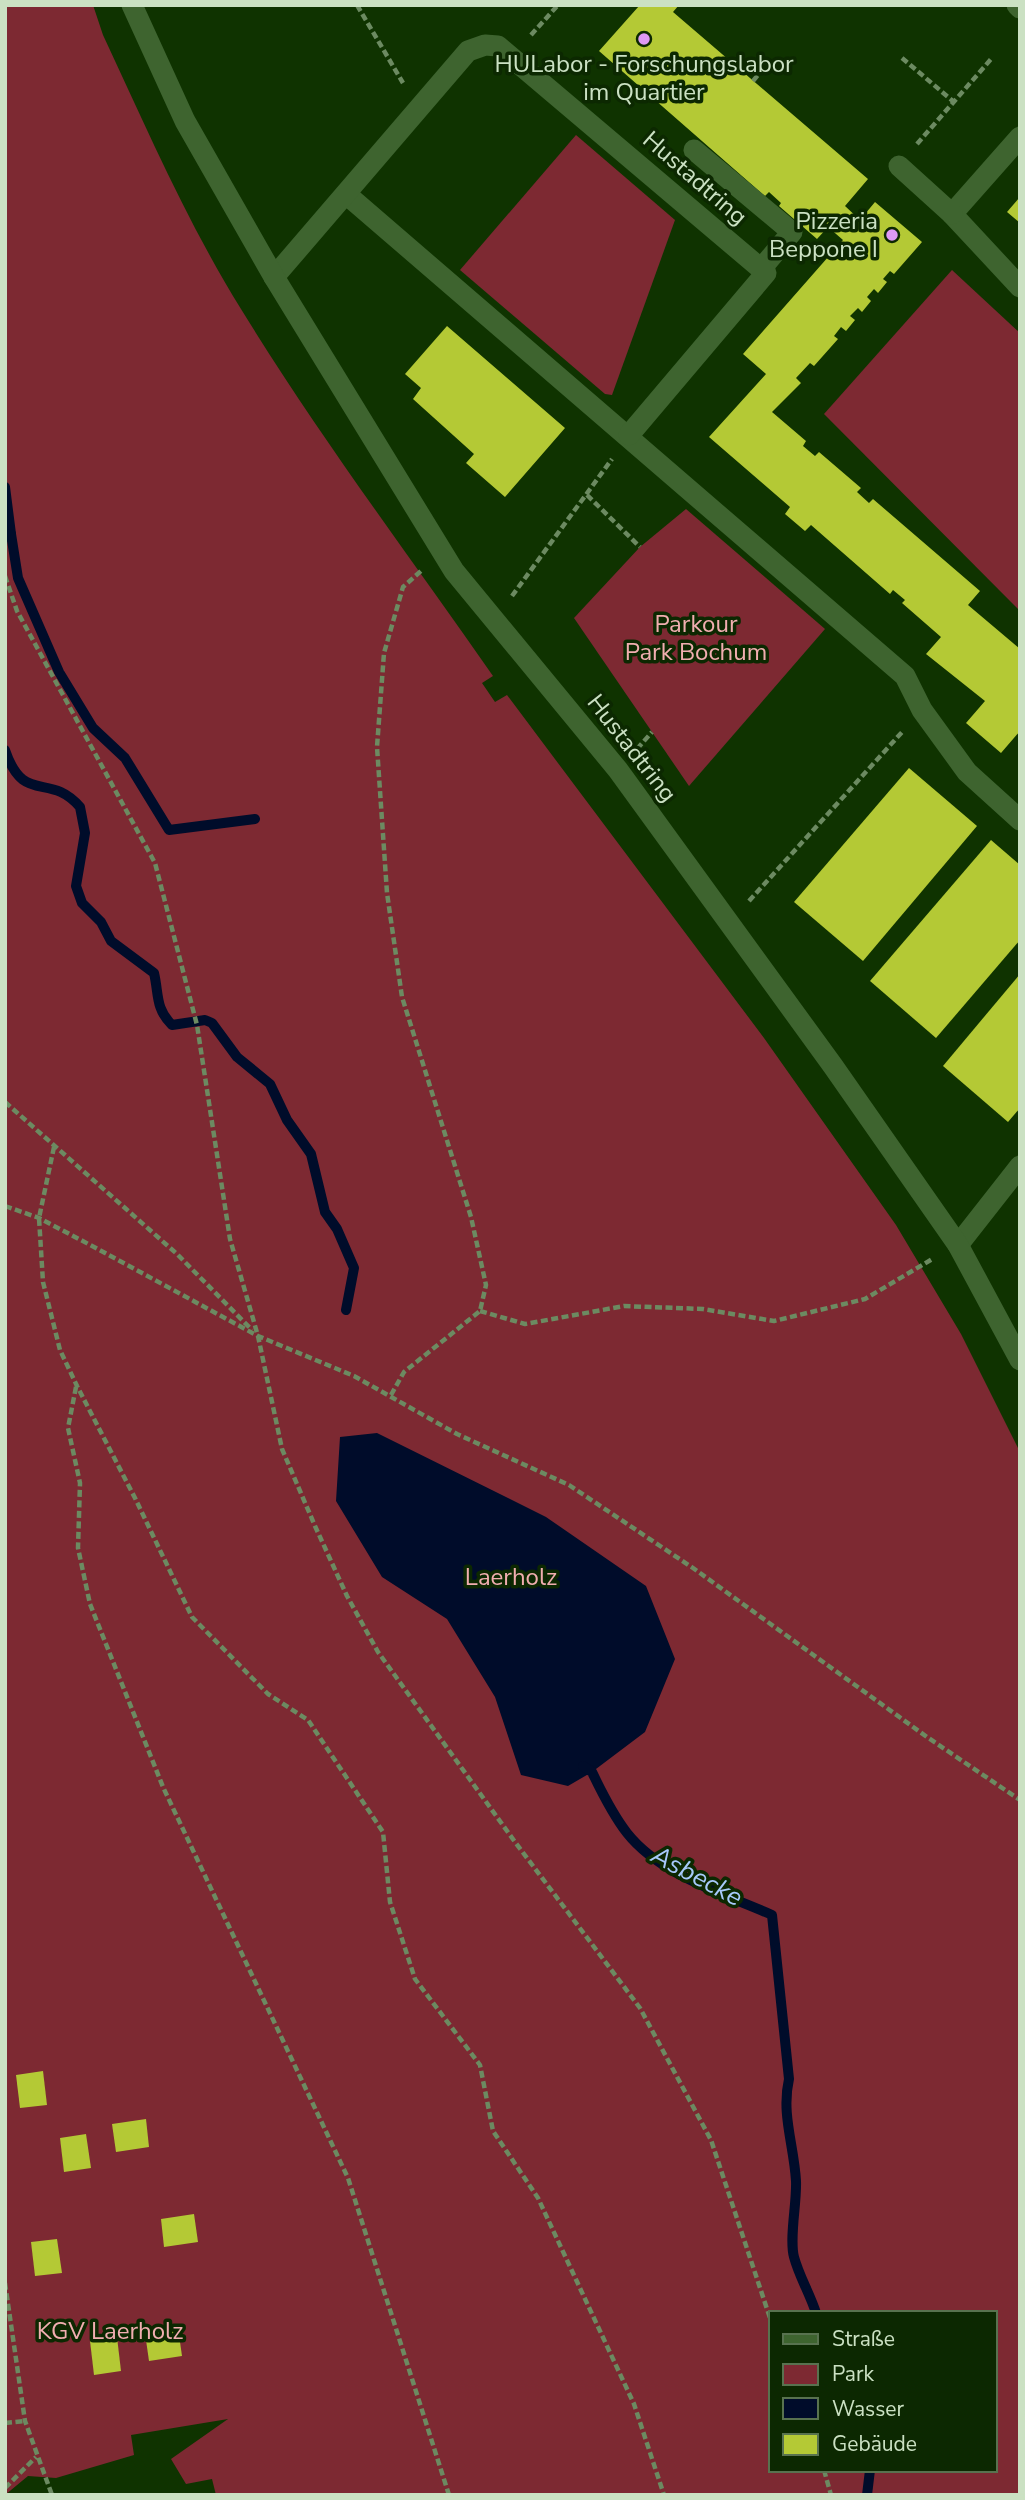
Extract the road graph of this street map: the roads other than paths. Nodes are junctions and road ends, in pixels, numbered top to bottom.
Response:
1 (132, 5) edge
2 (1020, 137) edge
3 (694, 150) dead end
4 (899, 166) road end
5 (346, 194) junction
6 (952, 214) junction
7 (761, 269) junction
8 (274, 278) junction
9 (1020, 287) edge
10 (629, 435) junction
11 (1020, 820) edge
12 (1020, 1166) edge
13 (958, 1245) junction
14 (1020, 1360) edge

1 - 8 street, Hustadtring
2 - 6 street
3 - 7 street
4 - 6 street
5 - 7 street, Hustadtring
5 - 8 street, Hustadtring
5 - 10 street
6 - 9 street
7 - 10 street
8 - 13 street, Hustadtring
10 - 11 street
12 - 13 street
13 - 14 street, Hustadtring

